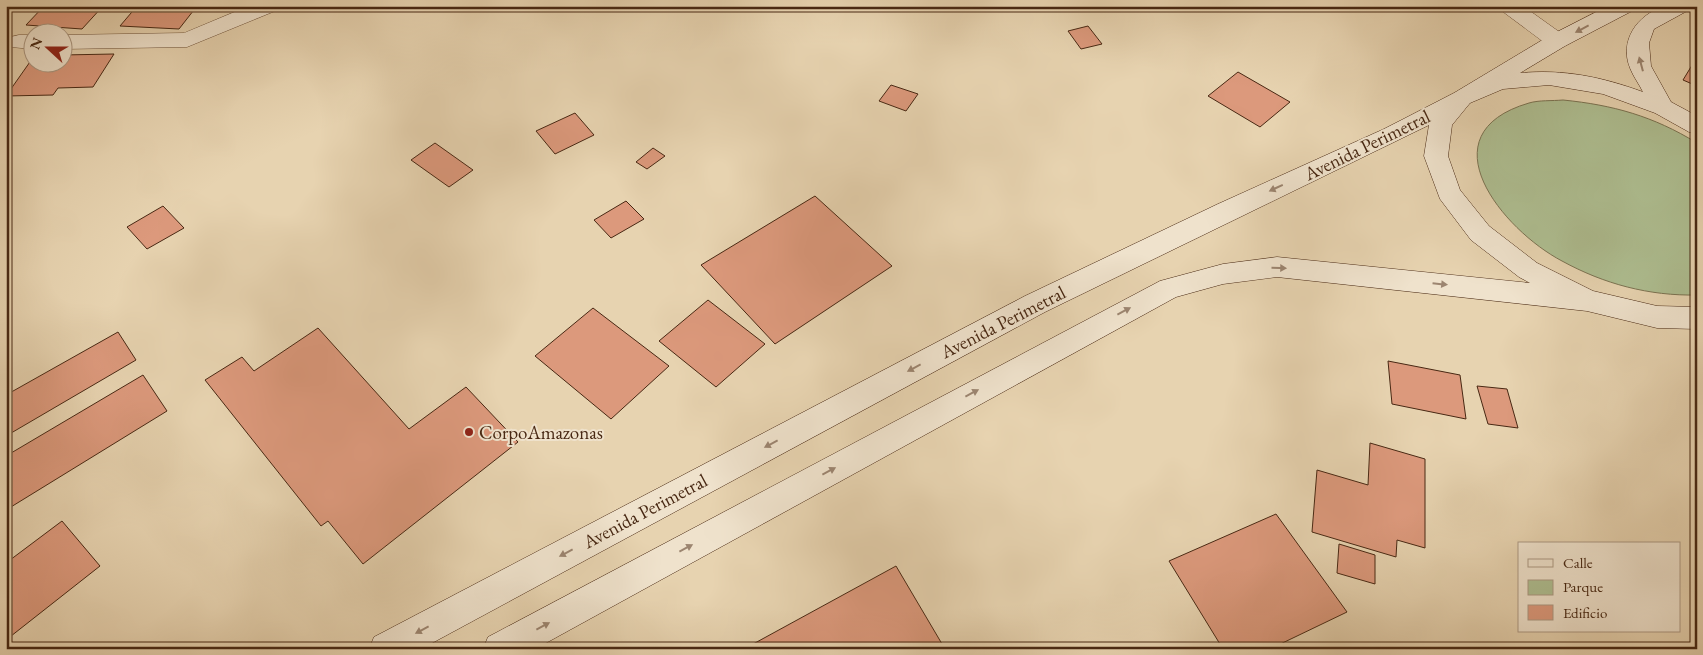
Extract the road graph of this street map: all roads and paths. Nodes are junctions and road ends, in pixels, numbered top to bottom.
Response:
1 (268, 6) edge
2 (1509, 6) edge
3 (1625, 6) edge
4 (1680, 6) edge
5 (72, 42) edge
6 (1558, 42) junction
7 (1462, 98) junction
8 (1663, 107) junction
9 (1697, 126) edge
10 (1587, 300) junction
11 (1697, 318) edge
12 (386, 649) edge
13 (500, 649) edge

1 - 5 main road
2 - 6 main road
3 -> 6 main road, Avenida Perimetral
8 -> 4 main road
6 - 7 main road, Avenida Perimetral
7 - 8 main road
7 - 10 main road
7 -> 12 main road, Avenida Perimetral
8 - 9 main road
10 - 11 main road
13 -> 10 main road

